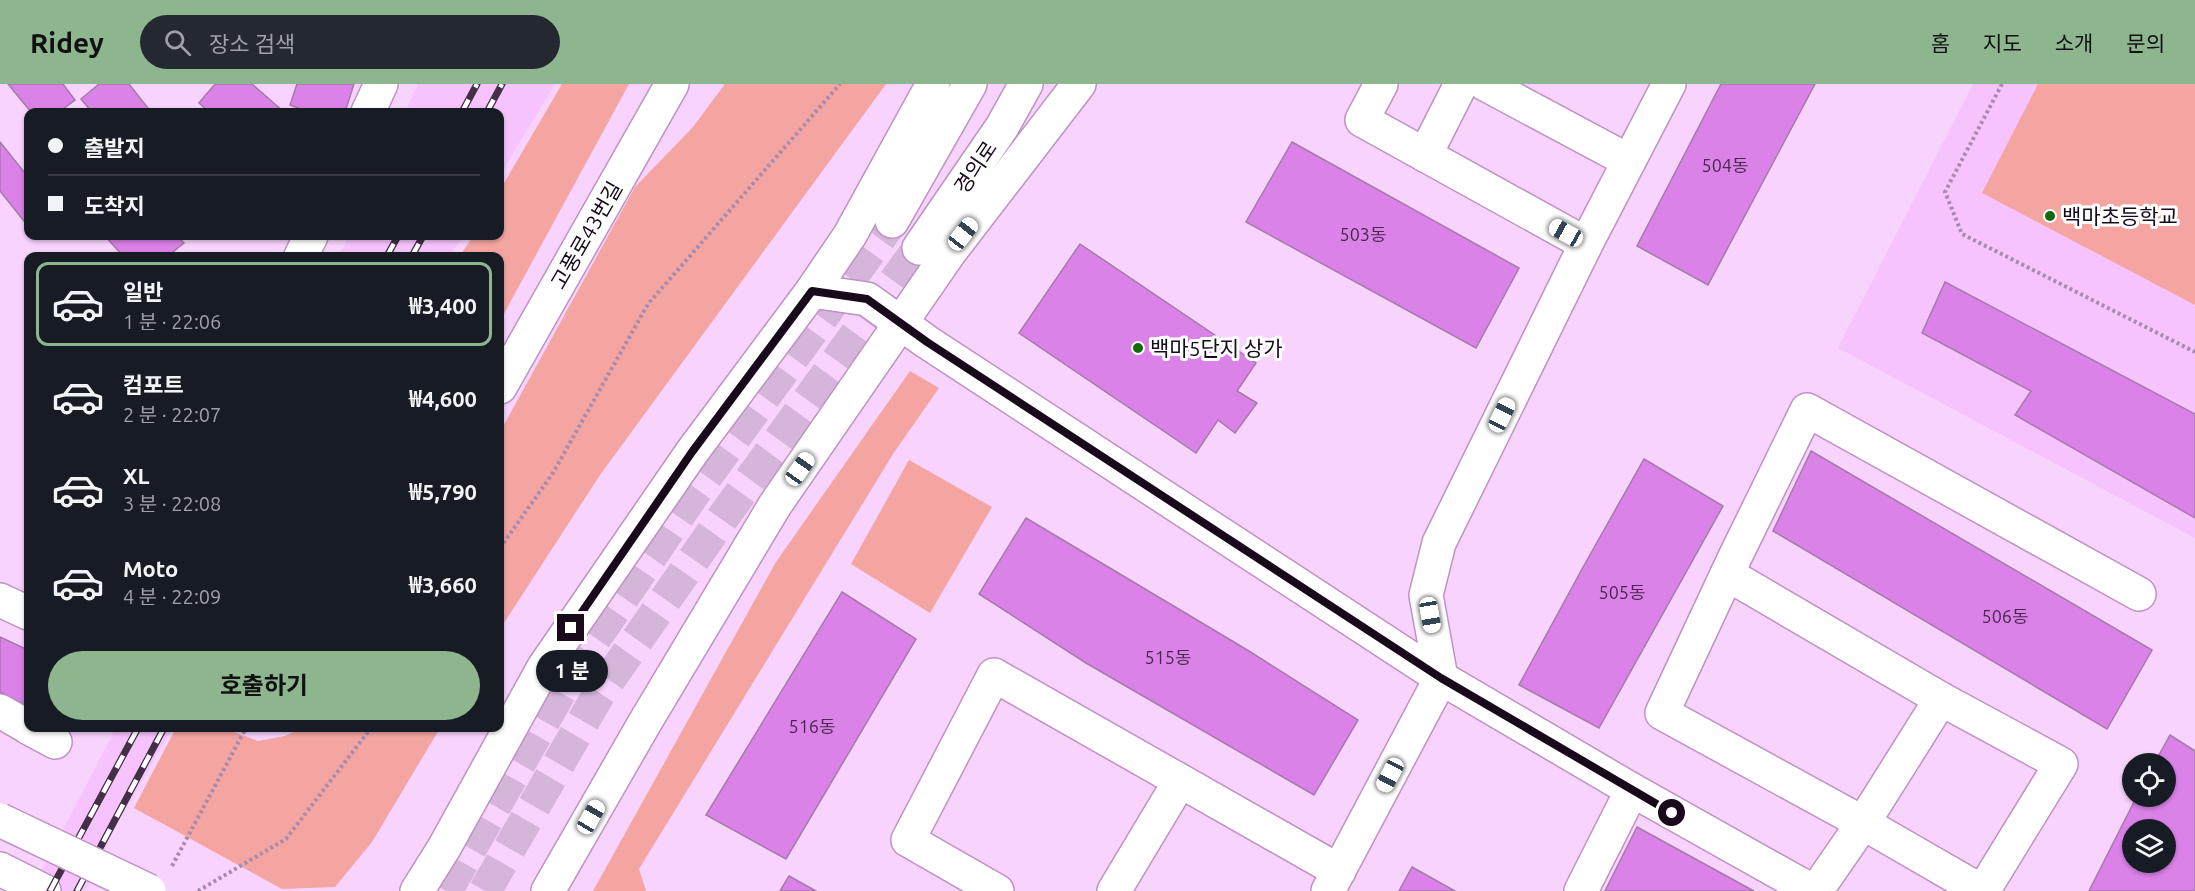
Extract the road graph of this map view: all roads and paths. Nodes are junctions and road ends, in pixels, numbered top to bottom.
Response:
1 (381, 84) edge
2 (672, 84) edge
3 (840, 84) edge
4 (933, 84) edge
5 (970, 84) edge
6 (1026, 84) edge
7 (1079, 84) edge
8 (1381, 84) edge
9 (1461, 84) edge
10 (1485, 84) edge
11 (2002, 84) edge
12 (1662, 86) edge
13 (370, 108) edge
14 (1425, 155) junction
15 (1629, 161) junction
16 (892, 221) tunnel mouth
17 (1586, 244) junction
18 (920, 248) tunnel mouth
19 (812, 291) junction
20 (901, 325) junction
21 (2195, 352) edge
22 (504, 380) edge
23 (504, 542) edge
24 (1727, 574) junction
25 (2139, 594) dead end
26 (0, 600) edge
27 (24, 611) edge
28 (1441, 678) junction
29 (1941, 699) junction
30 (0, 711) edge
31 (24, 725) edge
32 (244, 732) edge
33 (368, 732) edge
34 (1180, 781) junction
35 (1632, 790) junction
36 (0, 820) edge
37 (1863, 823) junction
38 (0, 869) edge
39 (159, 881) edge
40 (1334, 881) edge
41 (44, 891) edge
42 (198, 891) edge
43 (417, 891) edge
44 (548, 891) edge
45 (997, 891) edge
46 (1114, 891) edge
47 (1581, 891) edge
48 (1814, 891) edge
49 (1982, 891) edge

1 - 13 main road
2 - 22 main road, 고풍로43번길
3 - 23 path
4 - 19 main road
5 - 16 main road, 경의로
6 - 18 main road, 경의로
7 - 20 main road
8 - 14 main road
9 - 14 main road
10 - 15 main road
11 - 21 path
12 - 15 main road
14 - 17 main road
15 - 17 main road
17 - 28 main road
19 - 20 main road
19 - 43 main road
20 - 28 main road
20 - 44 main road
24 - 25 main road
24 - 29 main road
24 - 37 main road
26 - 27 main road
28 - 35 main road
28 - 40 main road
29 - 37 main road
29 - 49 main road
30 - 31 main road
32 - 39 path
33 - 42 path
34 - 40 main road
34 - 45 main road
34 - 46 main road
35 - 47 main road
35 - 48 main road
36 - 39 main road, bridge
37 - 48 main road
37 - 49 main road
38 - 41 main road

